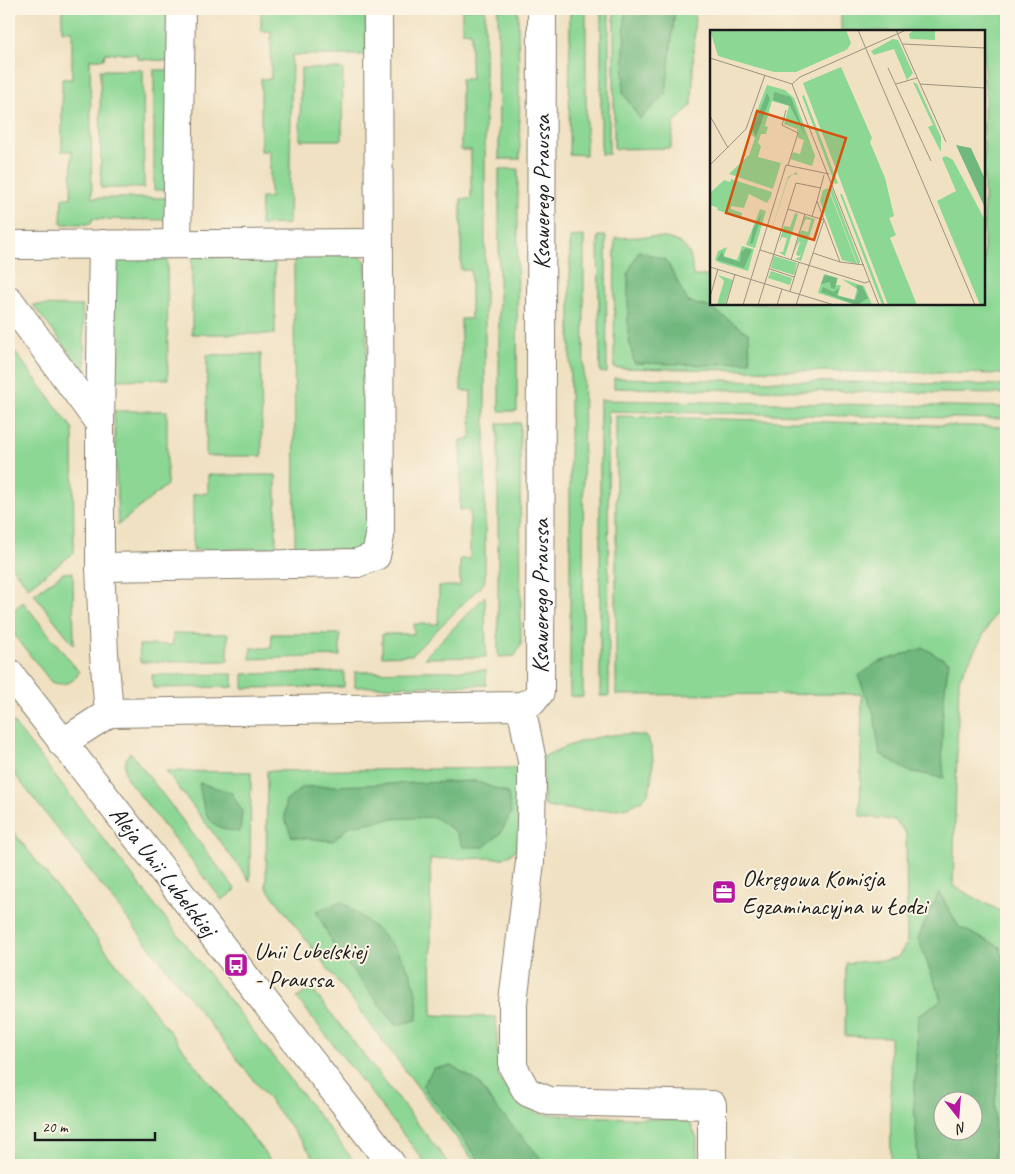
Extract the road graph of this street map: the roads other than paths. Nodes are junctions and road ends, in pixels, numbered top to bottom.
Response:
1 (181, 9) edge
2 (378, 9) edge
3 (542, 9) edge
4 (379, 243) junction
5 (102, 244) junction
6 (177, 244) junction
7 (9, 245) edge
8 (9, 300) edge
9 (100, 424) junction
10 (100, 567) junction
11 (9, 673) edge
12 (521, 706) junction
13 (109, 713) junction
14 (62, 743) junction
15 (392, 1165) edge
16 (712, 1165) edge

1 - 6 street
2 - 4 street
3 - 12 street, Ksawerego Praussa
4 - 6 street
4 - 10 street
5 - 6 street
5 - 7 street
5 - 9 street
8 - 9 street
9 - 10 street
10 - 13 street
11 - 14 street, Aleja Unii Lubelskiej
12 - 13 street, Ksawerego Praussa
12 - 16 street
13 - 14 street
14 - 15 street, Aleja Unii Lubelskiej

